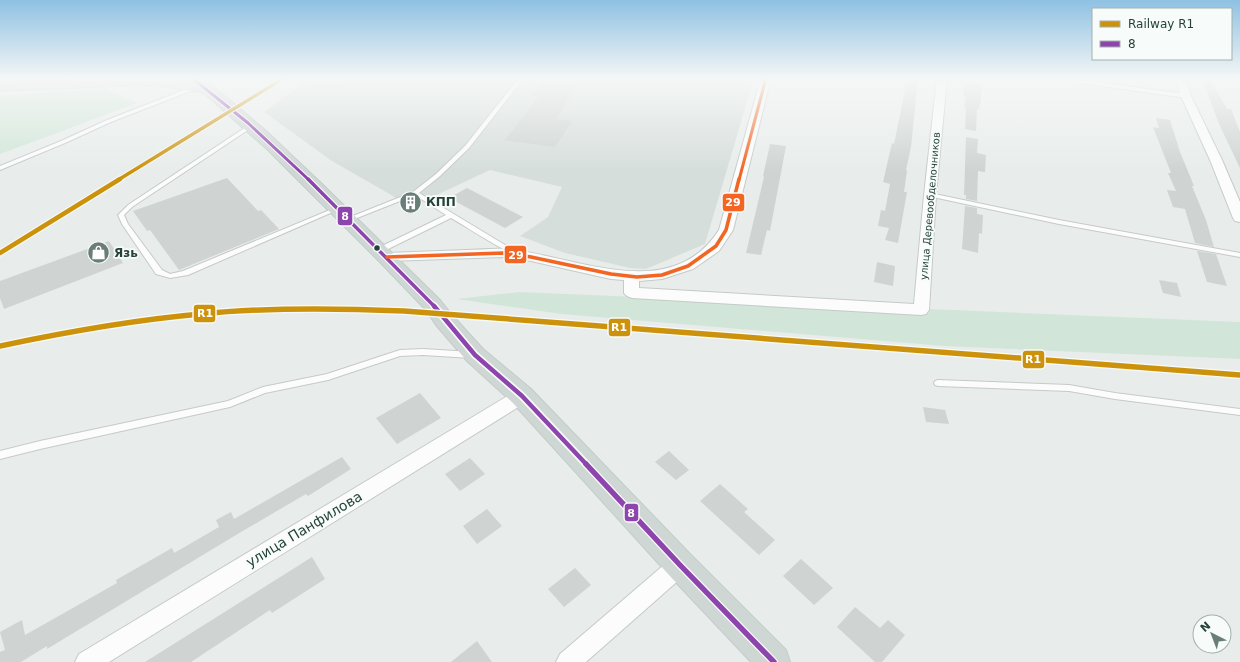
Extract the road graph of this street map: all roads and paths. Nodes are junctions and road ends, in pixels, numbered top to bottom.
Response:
1 (136, 109) edge
2 (232, 109) edge
3 (497, 109) edge
4 (758, 109) edge
5 (939, 109) edge
6 (1192, 109) edge
7 (252, 125) junction
8 (0, 168) edge
9 (415, 193) junction
10 (930, 194) junction
11 (344, 214) junction
12 (451, 215) junction
13 (1240, 218) edge
14 (384, 254) junction
15 (523, 255) junction
16 (1240, 255) edge
17 (631, 278) junction
18 (475, 355) junction
19 (938, 382) dead end
20 (522, 396) junction
21 (1240, 412) edge
22 (0, 455) edge
23 (680, 565) junction
24 (87, 662) edge
25 (568, 662) edge
26 (774, 662) edge

1 - 8 lane
2 - 7 main road
3 - 9 lane
4 - 17 street
5 - 10 street, улица Деревообделочников
6 - 13 street
7 - 11 main road
7 - 11 lane
9 - 11 lane
9 - 12 lane
10 - 16 lane
10 - 17 street, улица Деревообделочников
11 - 14 main road
12 - 14 lane
12 - 15 lane
14 - 15 street
14 - 18 main road
15 - 17 street
18 - 20 main road
18 - 22 lane
19 - 21 lane
20 - 23 main road
20 - 24 street, улица Панфилова
23 - 25 street
23 - 26 main road

